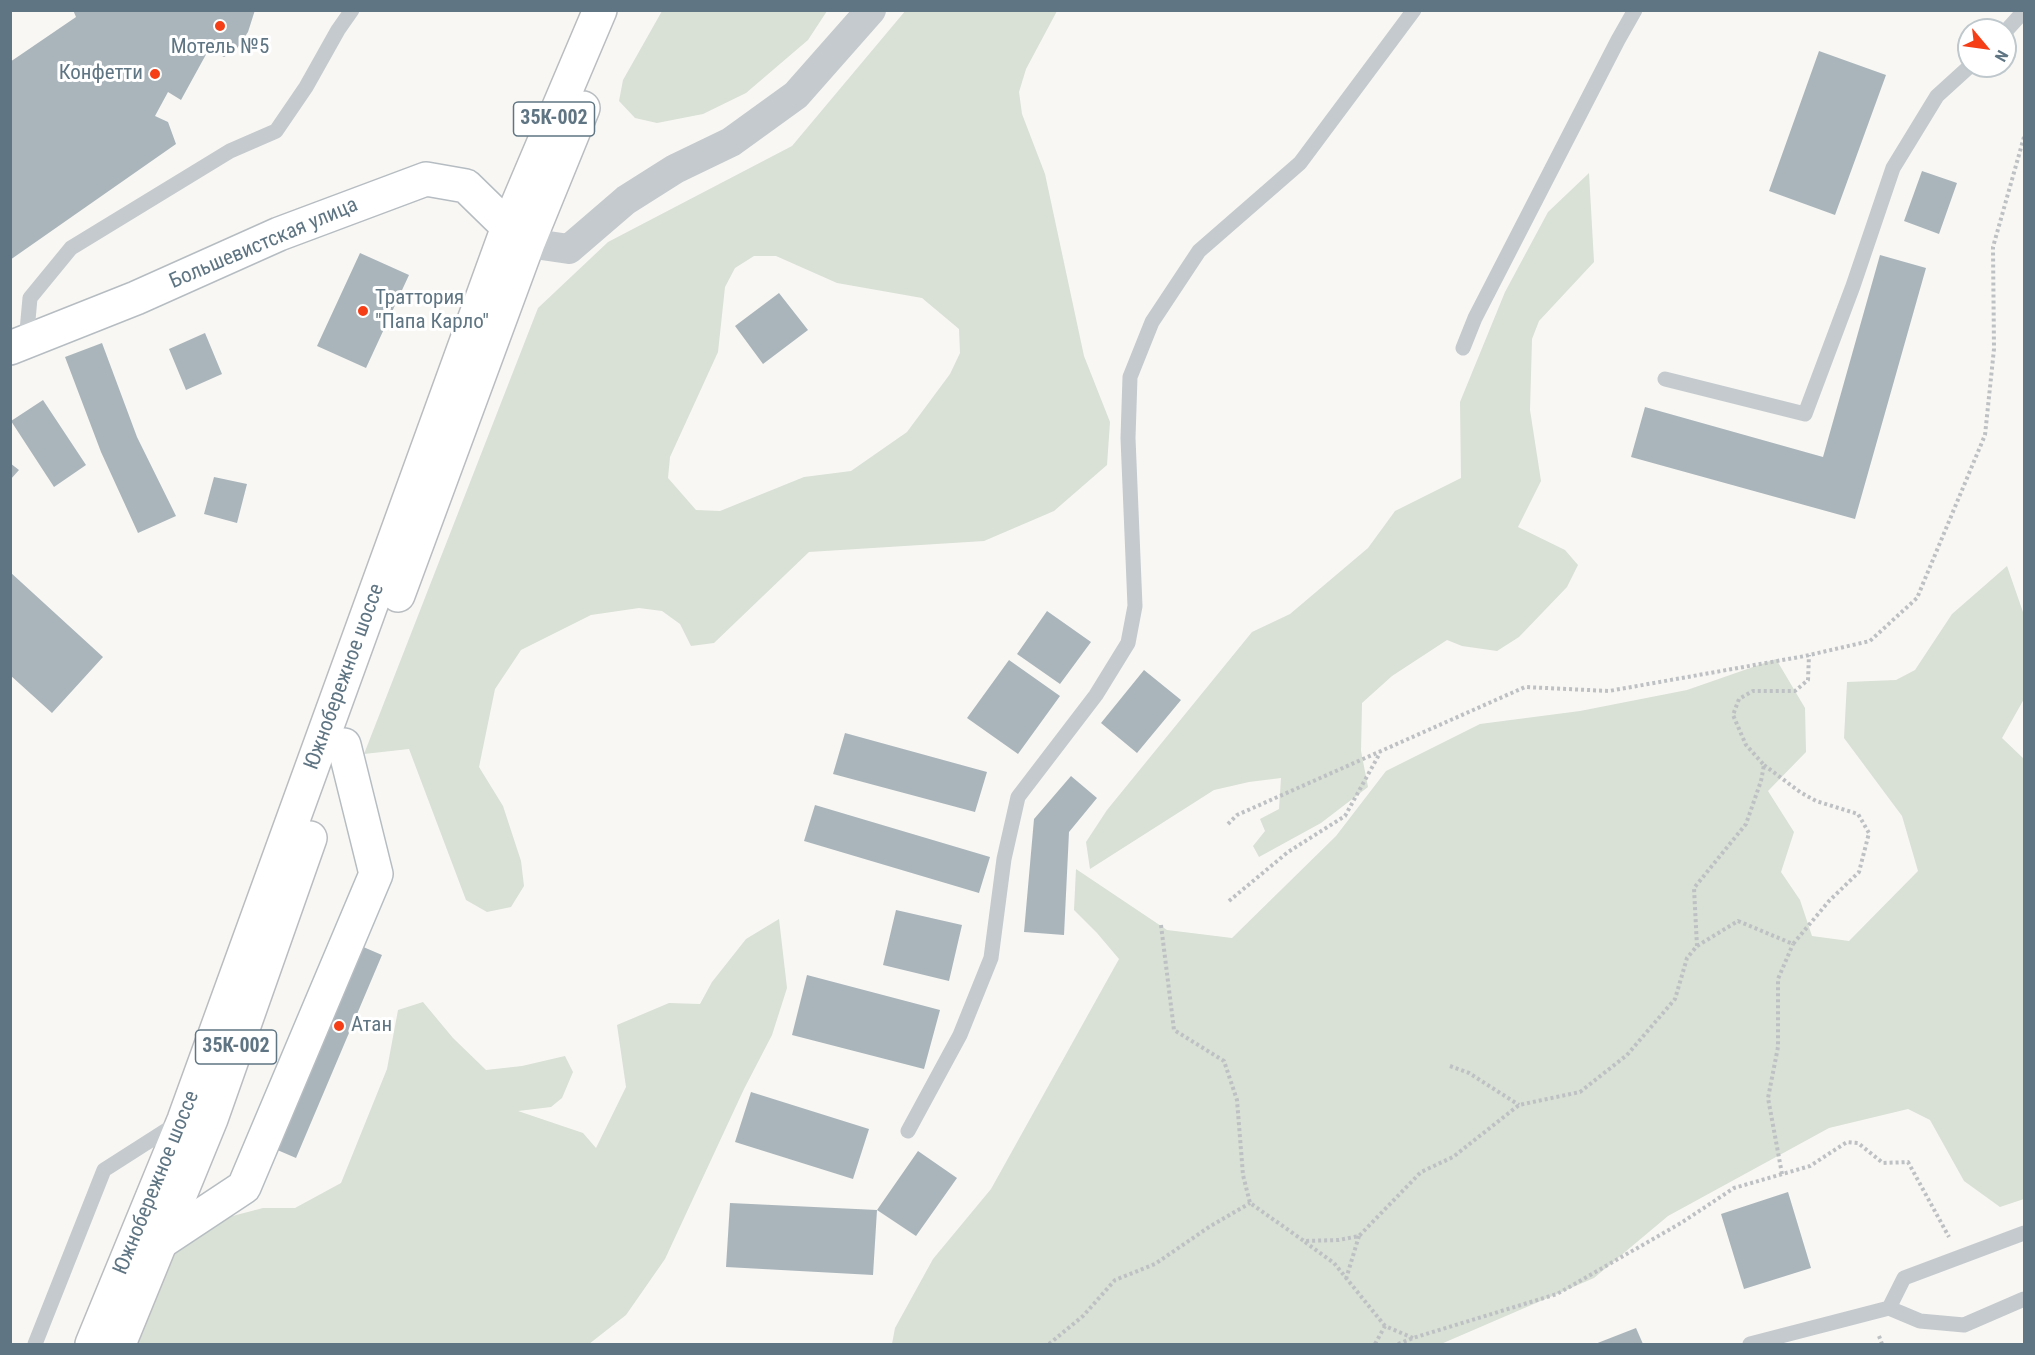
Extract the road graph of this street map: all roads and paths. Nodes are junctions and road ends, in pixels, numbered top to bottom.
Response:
1 (352, 10) edge
2 (600, 10) edge
3 (622, 10) edge
4 (871, 10) edge
5 (1414, 10) edge
6 (1635, 10) edge
7 (1957, 78) edge
8 (2025, 137) edge
9 (518, 235) junction
10 (18, 345) edge
11 (1464, 348) dead end
12 (1665, 379) dead end
13 (1809, 655) junction
14 (344, 745) junction
15 (1380, 752) junction
16 (1764, 765) junction
17 (1228, 824) dead end
18 (1229, 901) dead end
19 (1161, 926) dead end
20 (1793, 944) junction
21 (1697, 946) junction
22 (1450, 1066) dead end
23 (1519, 1105) junction
24 (184, 1120) junction
25 (908, 1131) dead end
26 (1782, 1174) junction
27 (1250, 1203) junction
28 (2025, 1233) edge
29 (1359, 1236) junction
30 (1304, 1241) junction
31 (161, 1242) junction
32 (1960, 1257) junction
33 (1346, 1279) junction
34 (2025, 1299) edge
35 (1889, 1308) junction
36 (1385, 1326) junction
37 (1413, 1338) junction
38 (35, 1344) edge
39 (92, 1344) edge
40 (119, 1344) edge
41 (1049, 1344) edge
42 (1375, 1344) edge
43 (1398, 1344) edge
44 (1750, 1344) edge

1 - 10 lane
2 - 9 main road, Южнобережное шоссе / 35К-002
3 - 9 main road, Южнобережное шоссе
4 - 9 street
5 - 25 lane
6 - 11 lane
7 - 12 lane
8 - 13 path
9 - 10 main road, Большевистская улица
9 - 14 main road, Южнобережное шоссе
9 - 24 main road, Южнобережное шоссе
13 - 15 path
13 - 16 path
14 - 31 main road, Южнобережное шоссе / 35К-002
14 - 31 main road
15 - 17 path
15 - 18 path
16 - 20 path
16 - 21 path
19 - 27 path
20 - 21 path
20 - 26 path
21 - 23 path
22 - 23 path
23 - 29 path
24 - 38 lane
24 - 39 main road, Южнобережное шоссе
26 - 32 path
26 - 37 path
27 - 30 path
27 - 41 path
28 - 32 lane
29 - 30 path
29 - 33 path
30 - 33 path
31 - 40 main road, Южнобережное шоссе / 35К-002
32 - 35 lane
33 - 36 path
34 - 35 lane
35 - 44 lane
36 - 37 path
36 - 42 path
37 - 43 path

